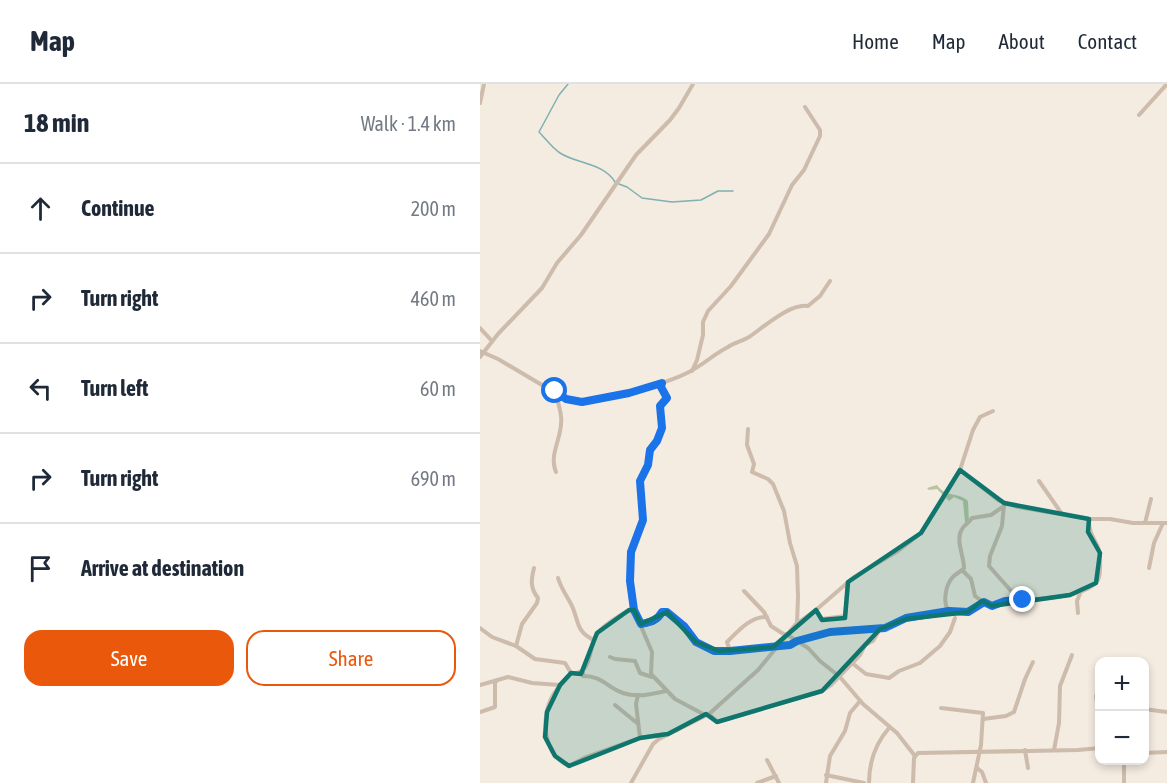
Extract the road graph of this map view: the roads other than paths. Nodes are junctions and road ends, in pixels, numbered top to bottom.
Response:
1 (484, 84) edge
2 (693, 84) edge
3 (1167, 84) edge
4 (480, 103) edge
5 (805, 107) dead end
6 (1139, 115) dead end
7 (830, 281) dead end
8 (480, 328) edge
9 (492, 341) junction
10 (482, 352) edge
11 (480, 357) edge
12 (691, 371) junction
13 (662, 383) junction
14 (556, 392) junction
15 (993, 411) dead end
16 (748, 429) dead end
17 (960, 470) junction
18 (556, 471) dead end
19 (1039, 481) dead end
20 (1151, 499) dead end
21 (1004, 504) junction
22 (1062, 514) junction
23 (1089, 519) junction
24 (1145, 523) junction
25 (1165, 523) edge
26 (534, 568) dead end
27 (1149, 568) dead end
28 (963, 571) junction
29 (558, 578) dead end
30 (848, 582) junction
31 (1081, 590) junction
32 (744, 591) dead end
33 (1019, 601) junction
34 (984, 602) junction
35 (634, 610) junction
36 (816, 610) junction
37 (949, 611) junction
38 (1078, 613) dead end
39 (767, 617) junction
40 (955, 618) dead end
41 (797, 623) junction
42 (641, 624) junction
43 (480, 628) edge
44 (880, 629) junction
45 (785, 635) junction
46 (594, 640) junction
47 (797, 641) junction
48 (516, 646) junction
49 (776, 647) junction
50 (730, 651) junction
51 (1072, 656) dead end
52 (610, 657) dead end
53 (1033, 662) dead end
54 (852, 663) junction
55 (583, 672) junction
56 (571, 673) junction
57 (653, 677) junction
58 (840, 677) junction
59 (498, 679) junction
60 (480, 685) edge
61 (560, 685) junction
62 (666, 692) junction
63 (638, 695) junction
64 (860, 701) junction
65 (615, 705) dead end
66 (941, 708) dead end
67 (1149, 710) edge
68 (480, 712) edge
69 (1167, 712) edge
70 (707, 715) junction
71 (983, 718) junction
72 (638, 724) junction
73 (889, 728) junction
74 (668, 734) junction
75 (648, 736) junction
76 (640, 738) junction
77 (653, 744) junction
78 (1095, 748) edge
79 (1025, 750) junction
80 (1054, 750) junction
81 (979, 751) junction
82 (1167, 752) edge
83 (1149, 753) edge
84 (915, 756) junction
85 (767, 760) dead end
86 (1125, 765) edge
87 (977, 768) junction
88 (1028, 768) dead end
89 (826, 775) junction
90 (776, 776) junction
91 (631, 783) edge
92 (757, 783) edge
93 (779, 783) edge
94 (826, 783) edge
95 (864, 783) edge
96 (869, 783) edge
97 (913, 783) edge
98 (973, 783) edge
99 (986, 783) edge
100 (1124, 783) edge

1 - 4 street
2 - 9 street
3 - 6 street
5 - 12 street
7 - 12 street
8 - 9 street
9 - 10 street
10 - 11 street
10 - 14 street
12 - 13 street
13 - 14 street
13 - 35 street
14 - 18 street
15 - 17 street
16 - 41 street
17 - 21 street
17 - 30 street
19 - 22 street
20 - 24 street
21 - 22 street
21 - 28 street
21 - 33 street
22 - 23 street
23 - 24 street
23 - 31 street
24 - 25 street
25 - 27 street
26 - 48 street
28 - 34 street
28 - 37 street
29 - 46 street
30 - 36 street
30 - 36 street
31 - 33 street
31 - 38 street
32 - 39 street
33 - 34 street
34 - 37 street
35 - 42 street
35 - 46 street
36 - 41 street
37 - 44 street
39 - 45 street
39 - 50 street
40 - 54 street
41 - 45 street
42 - 50 street
42 - 57 street
43 - 48 street
44 - 47 street
44 - 54 street
45 - 47 street
45 - 49 street
46 - 55 street
47 - 49 street
47 - 58 street
48 - 56 street
49 - 50 street
49 - 70 street
51 - 80 street
52 - 57 street
53 - 71 street
54 - 58 street
55 - 56 street
55 - 63 street
56 - 61 street
57 - 62 street
58 - 64 street
58 - 70 street
59 - 60 street
59 - 61 street
59 - 68 street
61 - 76 street
62 - 63 street
62 - 70 street
63 - 72 street
64 - 73 street
64 - 89 street
65 - 72 street
66 - 71 street
67 - 69 street
70 - 74 street
71 - 81 street
72 - 76 street
73 - 84 street
73 - 96 street
74 - 75 street
74 - 77 street
75 - 76 street
75 - 77 street
77 - 91 street
78 - 80 street
79 - 80 street
79 - 81 street
79 - 88 street
81 - 84 street
81 - 87 street
82 - 83 street
84 - 97 street
85 - 90 street
86 - 100 street
87 - 98 street
87 - 99 street
89 - 94 street
89 - 95 street
90 - 92 street
90 - 93 street

